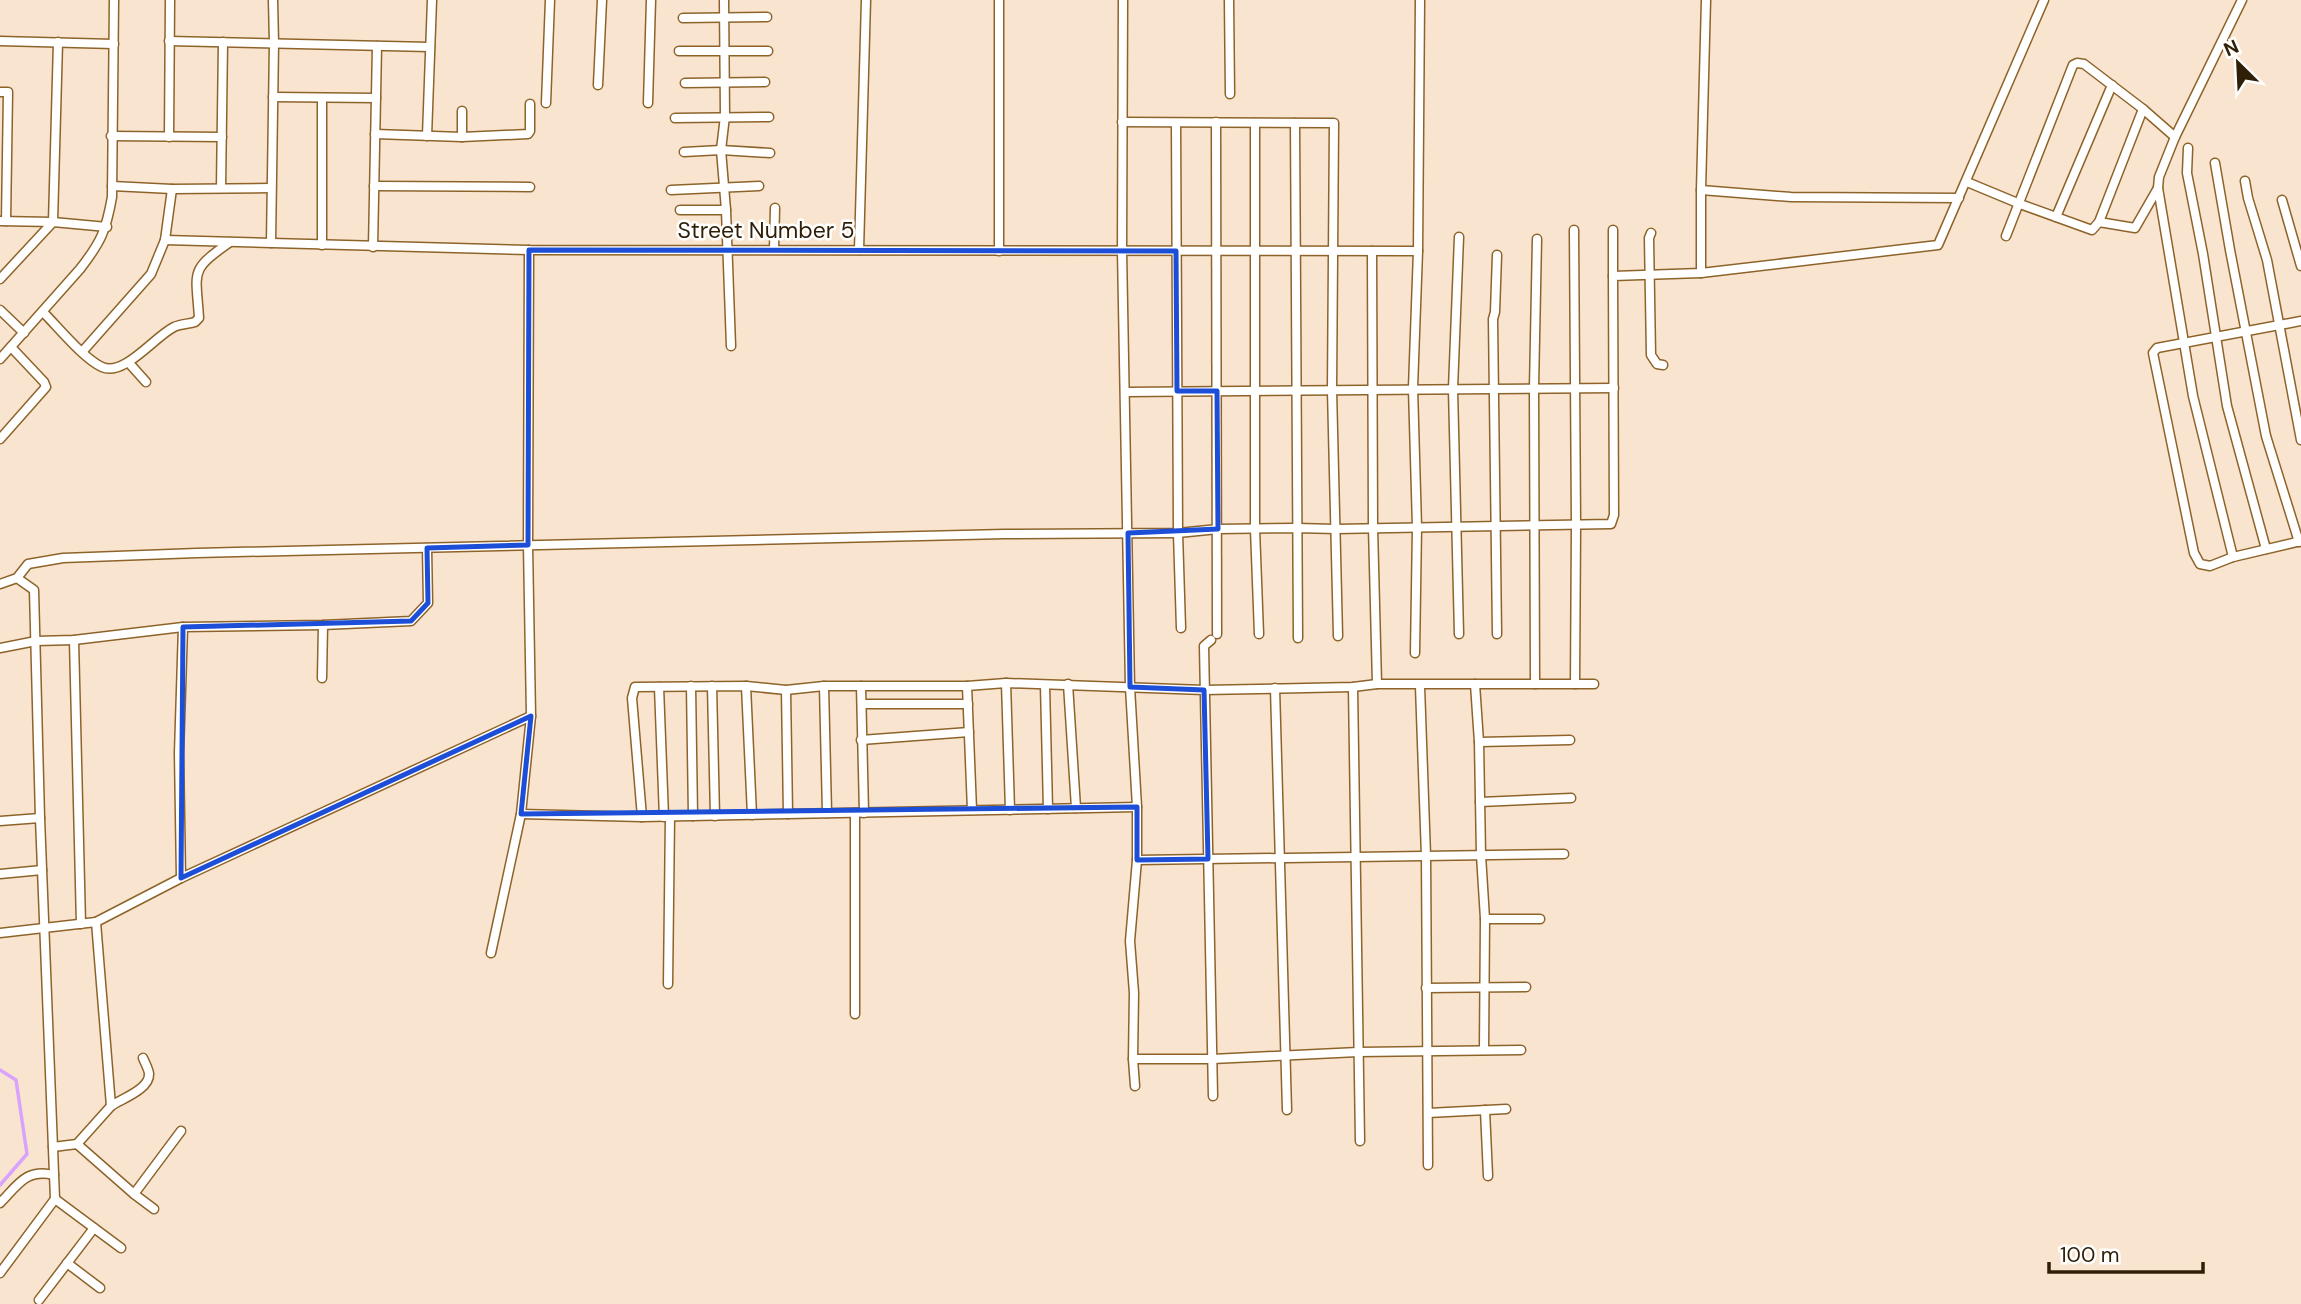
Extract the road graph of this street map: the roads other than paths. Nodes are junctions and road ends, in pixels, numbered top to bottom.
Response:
1 (114, 0) edge
2 (170, 0) edge
3 (272, 0) edge
4 (432, 0) edge
5 (550, 0) edge
6 (602, 0) edge
7 (651, 0) edge
8 (724, 0) edge
9 (866, 0) edge
10 (999, 0) edge
11 (1123, 0) edge
12 (1229, 0) edge
13 (1420, 0) edge
14 (1706, 0) edge
15 (2044, 0) edge
16 (2242, 0) edge
17 (724, 17) junction
18 (767, 17) dead end
19 (683, 18) dead end
20 (0, 41) edge
21 (169, 41) junction
22 (58, 42) junction
23 (223, 42) junction
24 (274, 43) junction
25 (114, 44) junction
26 (377, 46) junction
27 (430, 47) junction
28 (724, 50) junction
29 (679, 51) dead end
30 (768, 51) dead end
31 (765, 82) dead end
32 (685, 83) dead end
33 (723, 83) junction
34 (598, 85) dead end
35 (2112, 85) junction
36 (0, 92) edge
37 (1230, 94) dead end
38 (273, 97) junction
39 (376, 97) junction
40 (322, 98) junction
41 (546, 103) dead end
42 (648, 103) dead end
43 (530, 104) dead end
44 (2143, 109) junction
45 (462, 111) dead end
46 (724, 116) junction
47 (769, 117) dead end
48 (675, 118) dead end
49 (1122, 122) junction
50 (1216, 122) junction
51 (1176, 123) junction
52 (1255, 123) junction
53 (1296, 123) junction
54 (375, 134) junction
55 (111, 136) junction
56 (169, 136) junction
57 (427, 136) junction
58 (222, 137) junction
59 (462, 137) junction
60 (2175, 137) junction
61 (2188, 148) dead end
62 (721, 150) junction
63 (684, 152) dead end
64 (770, 153) dead end
65 (2216, 163) dead end
66 (4, 164) edge
67 (2245, 181) dead end
68 (1967, 182) junction
69 (112, 186) junction
70 (374, 186) junction
71 (759, 186) dead end
72 (530, 187) dead end
73 (172, 188) junction
74 (221, 188) junction
75 (271, 188) junction
76 (724, 188) junction
77 (2158, 188) junction
78 (671, 190) dead end
79 (1701, 190) junction
80 (1959, 198) junction
81 (2283, 200) dead end
82 (2020, 204) junction
83 (775, 208) dead end
84 (680, 210) dead end
85 (726, 210) junction
86 (2056, 217) junction
87 (3, 221) edge
88 (53, 222) junction
89 (2099, 222) junction
90 (107, 227) junction
91 (1574, 230) dead end
92 (1613, 230) dead end
93 (1651, 233) dead end
94 (2006, 236) dead end
95 (1459, 237) dead end
96 (1537, 239) dead end
97 (165, 240) junction
98 (230, 242) junction
99 (271, 243) junction
100 (322, 245) junction
101 (373, 247) junction
102 (728, 249) junction
103 (774, 249) junction
104 (529, 250) junction
105 (859, 250) junction
106 (1122, 250) junction
107 (999, 251) junction
108 (1176, 251) junction
109 (1255, 251) junction
110 (1295, 251) junction
111 (1333, 251) junction
112 (1372, 251) junction
113 (1418, 251) junction
114 (1216, 252) junction
115 (1497, 255) dead end
116 (2301, 266) edge
117 (1701, 273) junction
118 (1651, 274) junction
119 (1613, 276) junction
120 (0, 279) edge
121 (0, 310) edge
122 (43, 312) junction
123 (2301, 321) edge
124 (2278, 325) junction
125 (2245, 332) junction
126 (24, 333) junction
127 (2215, 337) junction
128 (2185, 343) junction
129 (731, 346) dead end
130 (11, 347) junction
131 (82, 352) junction
132 (0, 359) edge
133 (129, 363) junction
134 (1663, 365) dead end
135 (146, 382) dead end
136 (1413, 388) junction
137 (1495, 388) junction
138 (1534, 388) junction
139 (1575, 388) junction
140 (1614, 388) junction
141 (1372, 389) junction
142 (1453, 389) junction
143 (1255, 390) junction
144 (1295, 390) junction
145 (1332, 390) junction
146 (1177, 391) junction
147 (1217, 391) junction
148 (1126, 392) junction
149 (0, 439) edge
150 (2301, 440) edge
151 (1535, 525) junction
152 (1576, 525) junction
153 (1373, 527) junction
154 (1417, 527) junction
155 (1457, 527) junction
156 (1495, 527) junction
157 (1255, 528) junction
158 (1296, 528) junction
159 (1218, 529) junction
160 (1336, 529) junction
161 (1128, 533) junction
162 (1178, 533) junction
163 (2300, 542) edge
164 (528, 545) junction
165 (427, 548) junction
166 (2266, 548) junction
167 (2233, 557) junction
168 (17, 578) junction
169 (0, 584) edge
170 (323, 625) junction
171 (183, 627) junction
172 (1181, 628) dead end
173 (1259, 634) dead end
174 (1459, 634) dead end
175 (1497, 634) dead end
176 (1338, 636) dead end
177 (1298, 638) dead end
178 (74, 639) junction
179 (36, 640) junction
180 (0, 648) edge
181 (1415, 653) dead end
182 (322, 678) dead end
183 (1006, 683) junction
184 (1068, 684) junction
185 (1377, 684) junction
186 (1475, 684) junction
187 (1535, 684) junction
188 (1575, 684) junction
189 (1594, 684) dead end
190 (1045, 685) junction
191 (691, 686) junction
192 (712, 686) junction
193 (746, 686) junction
194 (824, 686) junction
195 (861, 686) junction
196 (967, 686) junction
197 (1420, 686) junction
198 (659, 687) junction
199 (1130, 687) junction
200 (1353, 687) junction
201 (1275, 688) junction
202 (786, 690) junction
203 (1204, 690) junction
204 (862, 704) junction
205 (968, 704) junction
206 (531, 716) junction
207 (970, 732) junction
208 (861, 740) junction
209 (1570, 740) dead end
210 (1479, 742) junction
211 (1571, 798) dead end
212 (1480, 802) junction
213 (1137, 807) junction
214 (1076, 808) junction
215 (1048, 809) junction
216 (972, 810) junction
217 (1010, 810) junction
218 (827, 813) junction
219 (860, 813) junction
220 (521, 814) junction
221 (788, 814) junction
222 (752, 815) junction
223 (693, 816) junction
224 (715, 816) junction
225 (642, 817) junction
226 (667, 817) junction
227 (40, 818) junction
228 (0, 821) edge
229 (1564, 854) dead end
230 (1481, 855) junction
231 (1426, 856) junction
232 (1355, 857) junction
233 (1281, 858) junction
234 (1208, 859) junction
235 (1137, 860) junction
236 (42, 870) junction
237 (0, 874) edge
238 (181, 878) junction
239 (1485, 919) junction
240 (1540, 919) dead end
241 (96, 922) junction
242 (82, 924) junction
243 (44, 929) junction
244 (0, 933) edge
245 (491, 953) dead end
246 (668, 984) dead end
247 (1485, 987) junction
248 (1526, 987) dead end
249 (1426, 988) junction
250 (856, 1014) dead end
251 (1484, 1050) junction
252 (1521, 1050) dead end
253 (1427, 1051) junction
254 (1358, 1052) junction
255 (1285, 1056) junction
256 (144, 1058) dead end
257 (1133, 1059) junction
258 (1212, 1059) junction
259 (1135, 1086) dead end
260 (1213, 1096) dead end
261 (111, 1105) junction
262 (1506, 1109) dead end
263 (1287, 1110) dead end
264 (1485, 1110) junction
265 (1427, 1113) junction
266 (181, 1131) dead end
267 (1360, 1141) dead end
268 (77, 1144) junction
269 (53, 1147) junction
270 (1428, 1165) dead end
271 (54, 1175) junction
272 (1488, 1176) dead end
273 (134, 1194) junction
274 (55, 1199) junction
275 (0, 1203) edge
276 (155, 1209) dead end
277 (94, 1228) junction
278 (121, 1248) dead end
279 (67, 1263) junction
280 (0, 1273) edge
281 (100, 1288) dead end
282 (39, 1302) edge

1 - 25 street
2 - 21 street
3 - 24 street
4 - 27 street
5 - 41 street
6 - 34 street
7 - 42 street
8 - 17 street
9 - 105 street
10 - 107 street
11 - 49 street
12 - 37 street
13 - 113 street
14 - 79 street
15 - 68 street
16 - 60 street
17 - 18 street
17 - 19 street
17 - 28 street
20 - 22 street
21 - 23 street
21 - 56 street
22 - 25 street
22 - 88 street
23 - 24 street
23 - 58 street
24 - 26 street
24 - 38 street
25 - 55 street
26 - 27 street
26 - 39 street
27 - 57 street
28 - 29 street
28 - 30 street
28 - 33 street
31 - 33 street
32 - 33 street
33 - 46 street
35 - 44 street
35 - 82 street
35 - 86 street
36 - 66 street
38 - 40 street
38 - 75 street
39 - 40 street
39 - 54 street
40 - 100 street
43 - 59 street
44 - 60 street
44 - 89 street
45 - 59 street
46 - 47 street
46 - 48 street
46 - 62 street
49 - 51 street
49 - 106 street
50 - 51 street
50 - 52 street
50 - 114 street
51 - 108 street
52 - 53 street
52 - 109 street
53 - 110 street
53 - 111 street
54 - 57 street
54 - 70 street
55 - 56 street
55 - 69 street
56 - 58 street
57 - 59 street
58 - 74 street
60 - 77 street
61 - 127 street
62 - 63 street
62 - 64 street
62 - 76 street
65 - 125 street
66 - 87 street
67 - 124 street
68 - 80 street
68 - 82 street
69 - 73 street
69 - 90 street
70 - 72 street
70 - 101 street
71 - 76 street
73 - 74 street
73 - 97 street
74 - 75 street
75 - 99 street
76 - 78 street
76 - 85 street
77 - 89 street
77 - 128 street
79 - 80 street
79 - 117 street
80 - 117 street
81 - 116 street
82 - 86 street
82 - 94 street
83 - 103 street
84 - 85 street
85 - 102 street
86 - 89 street
87 - 88 street
88 - 90 street
88 - 120 street
90 - 122 street
91 - 139 street
92 - 119 street
93 - 118 street
95 - 142 street
96 - 138 street
97 - 98 street, Street Number 5
97 - 131 street
98 - 99 street, Street Number 5
98 - 133 street
99 - 100 street, Street Number 5
100 - 101 street, Street Number 5
101 - 104 street, Street Number 5
102 - 103 street, Street Number 5
102 - 104 street, Street Number 5
102 - 129 street
103 - 105 street, Street Number 5
104 - 164 street
105 - 107 street, Street Number 5
106 - 107 street, Street Number 5
106 - 108 street, Street Number 5
106 - 148 street
108 - 114 street, Street Number 5
108 - 146 street
109 - 110 street, Street Number 5
109 - 114 street, Street Number 5
109 - 143 street
110 - 111 street, Street Number 5
110 - 144 street
111 - 112 street, Street Number 5
111 - 145 street
112 - 113 street, Street Number 5
112 - 141 street
113 - 136 street
114 - 147 street
115 - 137 street
117 - 118 street
118 - 119 street
118 - 134 street
119 - 140 street
121 - 126 street
122 - 126 street
122 - 131 street
123 - 124 street
124 - 125 street
124 - 150 street
125 - 127 street
125 - 163 street
126 - 130 street
127 - 128 street
127 - 166 street
128 - 167 street
128 - 167 street
130 - 132 street
130 - 149 street
131 - 133 street
133 - 135 street
136 - 141 street
136 - 142 street
136 - 154 street
137 - 138 street
137 - 142 street
137 - 156 street
138 - 139 street
138 - 151 street
139 - 140 street
139 - 152 street
140 - 152 street
141 - 145 street
141 - 153 street
142 - 155 street
143 - 144 street
143 - 147 street
143 - 157 street
144 - 145 street
144 - 158 street
145 - 160 street
146 - 147 street
146 - 148 street
146 - 162 street
147 - 159 street
148 - 161 street
151 - 152 street
151 - 156 street
151 - 187 street
152 - 188 street
153 - 154 street
153 - 160 street
153 - 185 street
154 - 155 street
154 - 181 street
155 - 156 street
155 - 174 street
156 - 175 street
157 - 158 street
157 - 159 street
157 - 173 street
158 - 160 street
158 - 177 street
159 - 162 street
159 - 203 street
160 - 176 street
161 - 162 street
161 - 164 street
161 - 199 street
162 - 172 street
163 - 166 street
164 - 165 street
164 - 206 street
165 - 168 street
165 - 170 street
166 - 167 street
168 - 169 street
168 - 179 street
170 - 171 street
170 - 182 street
171 - 178 street
171 - 238 street
178 - 179 street
178 - 242 street
179 - 180 street
179 - 227 street
183 - 190 street
183 - 196 street
183 - 217 street
184 - 190 street
184 - 199 street
184 - 214 street
185 - 197 street
185 - 200 street
186 - 187 street
186 - 197 street
186 - 210 street
187 - 188 street
188 - 189 street
190 - 215 street
191 - 192 street
191 - 198 street
191 - 223 street
192 - 193 street
192 - 224 street
193 - 202 street
193 - 222 street
194 - 195 street
194 - 202 street
194 - 218 street
195 - 196 street
195 - 204 street
196 - 205 street
197 - 231 street
198 - 225 street
198 - 226 street
199 - 203 street
199 - 213 street
200 - 201 street
200 - 232 street
201 - 203 street
201 - 233 street
202 - 221 street
203 - 234 street
204 - 205 street
204 - 208 street
205 - 207 street
206 - 220 street
206 - 238 street
207 - 208 street
207 - 216 street
208 - 219 street
209 - 210 street
210 - 212 street
211 - 212 street
212 - 230 street
213 - 214 street
213 - 235 street
214 - 215 street
215 - 217 street
216 - 217 street
216 - 219 street
218 - 219 street
218 - 221 street
219 - 250 street
220 - 225 street
220 - 245 street
221 - 222 street
222 - 224 street
223 - 224 street
223 - 226 street
225 - 226 street
226 - 246 street
227 - 228 street
227 - 236 street
229 - 230 street
230 - 231 street
230 - 239 street
231 - 232 street
231 - 249 street
232 - 233 street
232 - 254 street
233 - 234 street
233 - 255 street
234 - 235 street
234 - 258 street
235 - 257 street
236 - 237 street
236 - 243 street
238 - 241 street
239 - 240 street
239 - 247 street
241 - 242 street
241 - 261 street
242 - 243 street
243 - 244 street
243 - 269 street
247 - 248 street
247 - 249 street
247 - 251 street
249 - 253 street
251 - 252 street
251 - 253 street
253 - 254 street
253 - 265 street
254 - 255 street
254 - 267 street
255 - 258 street
255 - 263 street
256 - 261 street
257 - 258 street
257 - 259 street
258 - 260 street
261 - 268 street
262 - 264 street
264 - 265 street
264 - 272 street
265 - 270 street
266 - 273 street
268 - 269 street
268 - 273 street
269 - 271 street
271 - 274 street
271 - 275 street
273 - 276 street
274 - 277 street
274 - 280 street
277 - 278 street
277 - 279 street
279 - 281 street
279 - 282 street

